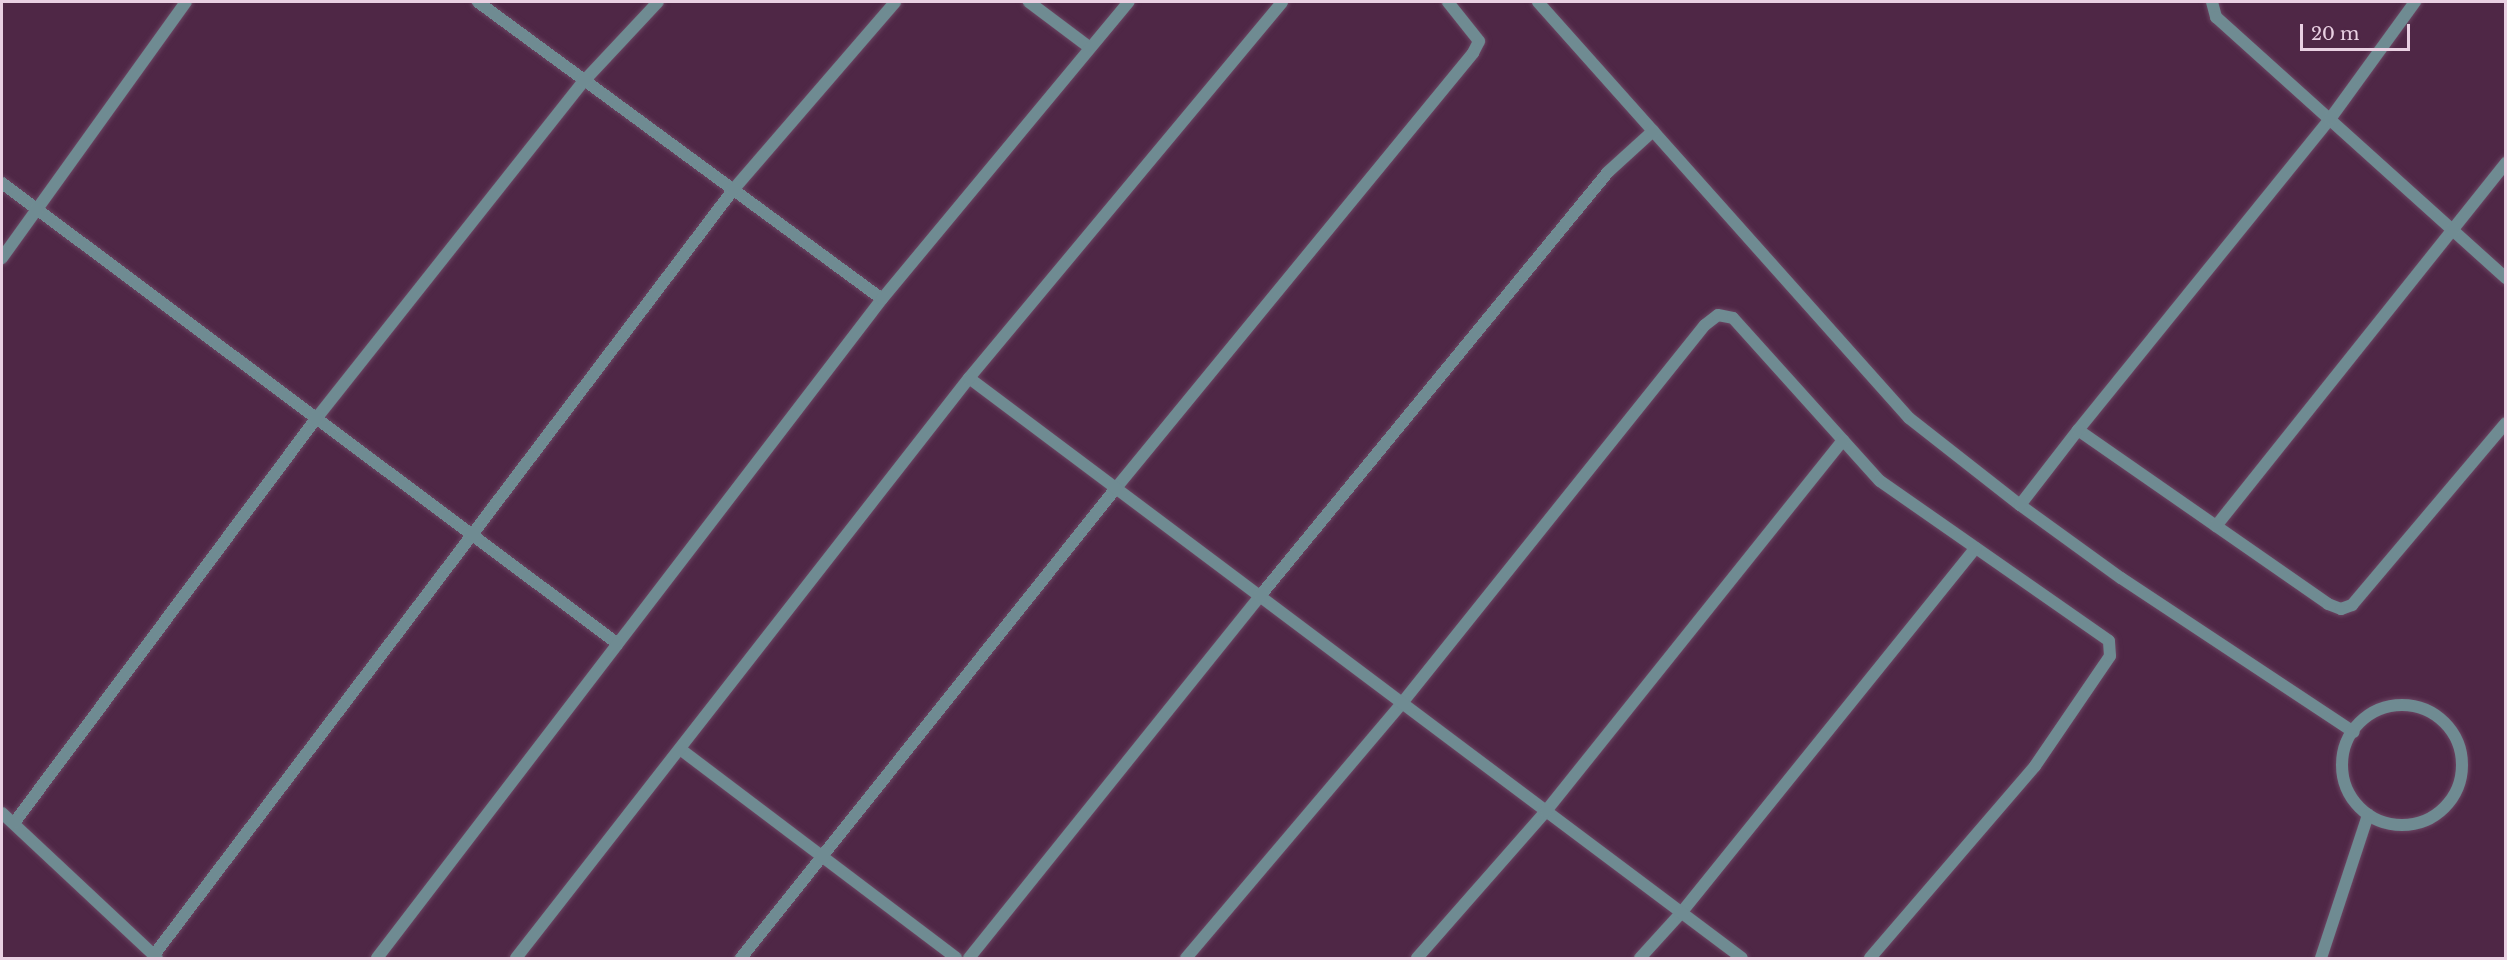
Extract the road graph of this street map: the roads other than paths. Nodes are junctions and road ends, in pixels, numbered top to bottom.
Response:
1 (186, 2) edge
2 (478, 2) edge
3 (658, 2) edge
4 (895, 2) edge
5 (1029, 2) edge
6 (1129, 2) edge
7 (1282, 2) edge
8 (1448, 2) edge
9 (1538, 2) edge
10 (2212, 2) edge
11 (2415, 2) edge
12 (1089, 47) junction
13 (584, 81) junction
14 (2330, 119) junction
15 (1653, 131) junction
16 (2505, 163) edge
17 (2, 183) edge
18 (733, 190) junction
19 (36, 209) junction
20 (2452, 230) junction
21 (2, 258) edge
22 (2505, 278) edge
23 (882, 299) junction
24 (969, 378) junction
25 (315, 420) junction
26 (2505, 423) edge
27 (2078, 430) junction
28 (1843, 440) junction
29 (1116, 488) junction
30 (2020, 505) junction
31 (2216, 526) junction
32 (471, 535) junction
33 (1975, 548) junction
34 (1260, 596) junction
35 (618, 644) junction
36 (1402, 703) junction
37 (2354, 732) junction
38 (680, 749) junction
39 (1546, 811) junction
40 (2, 813) edge
41 (2368, 815) junction
42 (14, 823) junction
43 (822, 856) junction
44 (1681, 913) junction
45 (155, 957) edge
46 (377, 958) edge
47 (516, 958) edge
48 (741, 958) edge
49 (956, 958) edge
50 (969, 958) edge
51 (1186, 958) edge
52 (1417, 958) edge
53 (1640, 958) edge
54 (1742, 958) edge
55 (1870, 958) edge
56 (2322, 958) edge

1 - 19 street
2 - 13 street
3 - 13 street
4 - 18 street
5 - 12 street
6 - 12 street
7 - 24 street
8 - 29 street
9 - 15 street
10 - 14 street
11 - 14 street
12 - 23 street
13 - 18 street
13 - 25 street
14 - 20 street
14 - 27 street
15 - 30 street
15 - 34 street
16 - 20 street
17 - 19 street
18 - 23 street
18 - 32 street
19 - 21 street
19 - 25 street
20 - 22 street
20 - 31 street
23 - 35 street
24 - 29 street
24 - 38 street
25 - 32 street
25 - 42 street
26 - 31 street
27 - 30 street
27 - 31 street
28 - 33 street
28 - 36 street
28 - 39 street
29 - 34 street
29 - 43 street
30 - 37 street
32 - 35 street
32 - 45 street
33 - 44 street
33 - 55 street
34 - 36 street
34 - 50 street
35 - 46 street
36 - 39 street
36 - 51 street
37 - 41 street
37 - 41 street
38 - 43 street
38 - 47 street
39 - 44 street
39 - 52 street
40 - 42 street
41 - 56 street
42 - 45 street
43 - 48 street
43 - 49 street
44 - 53 street
44 - 54 street

